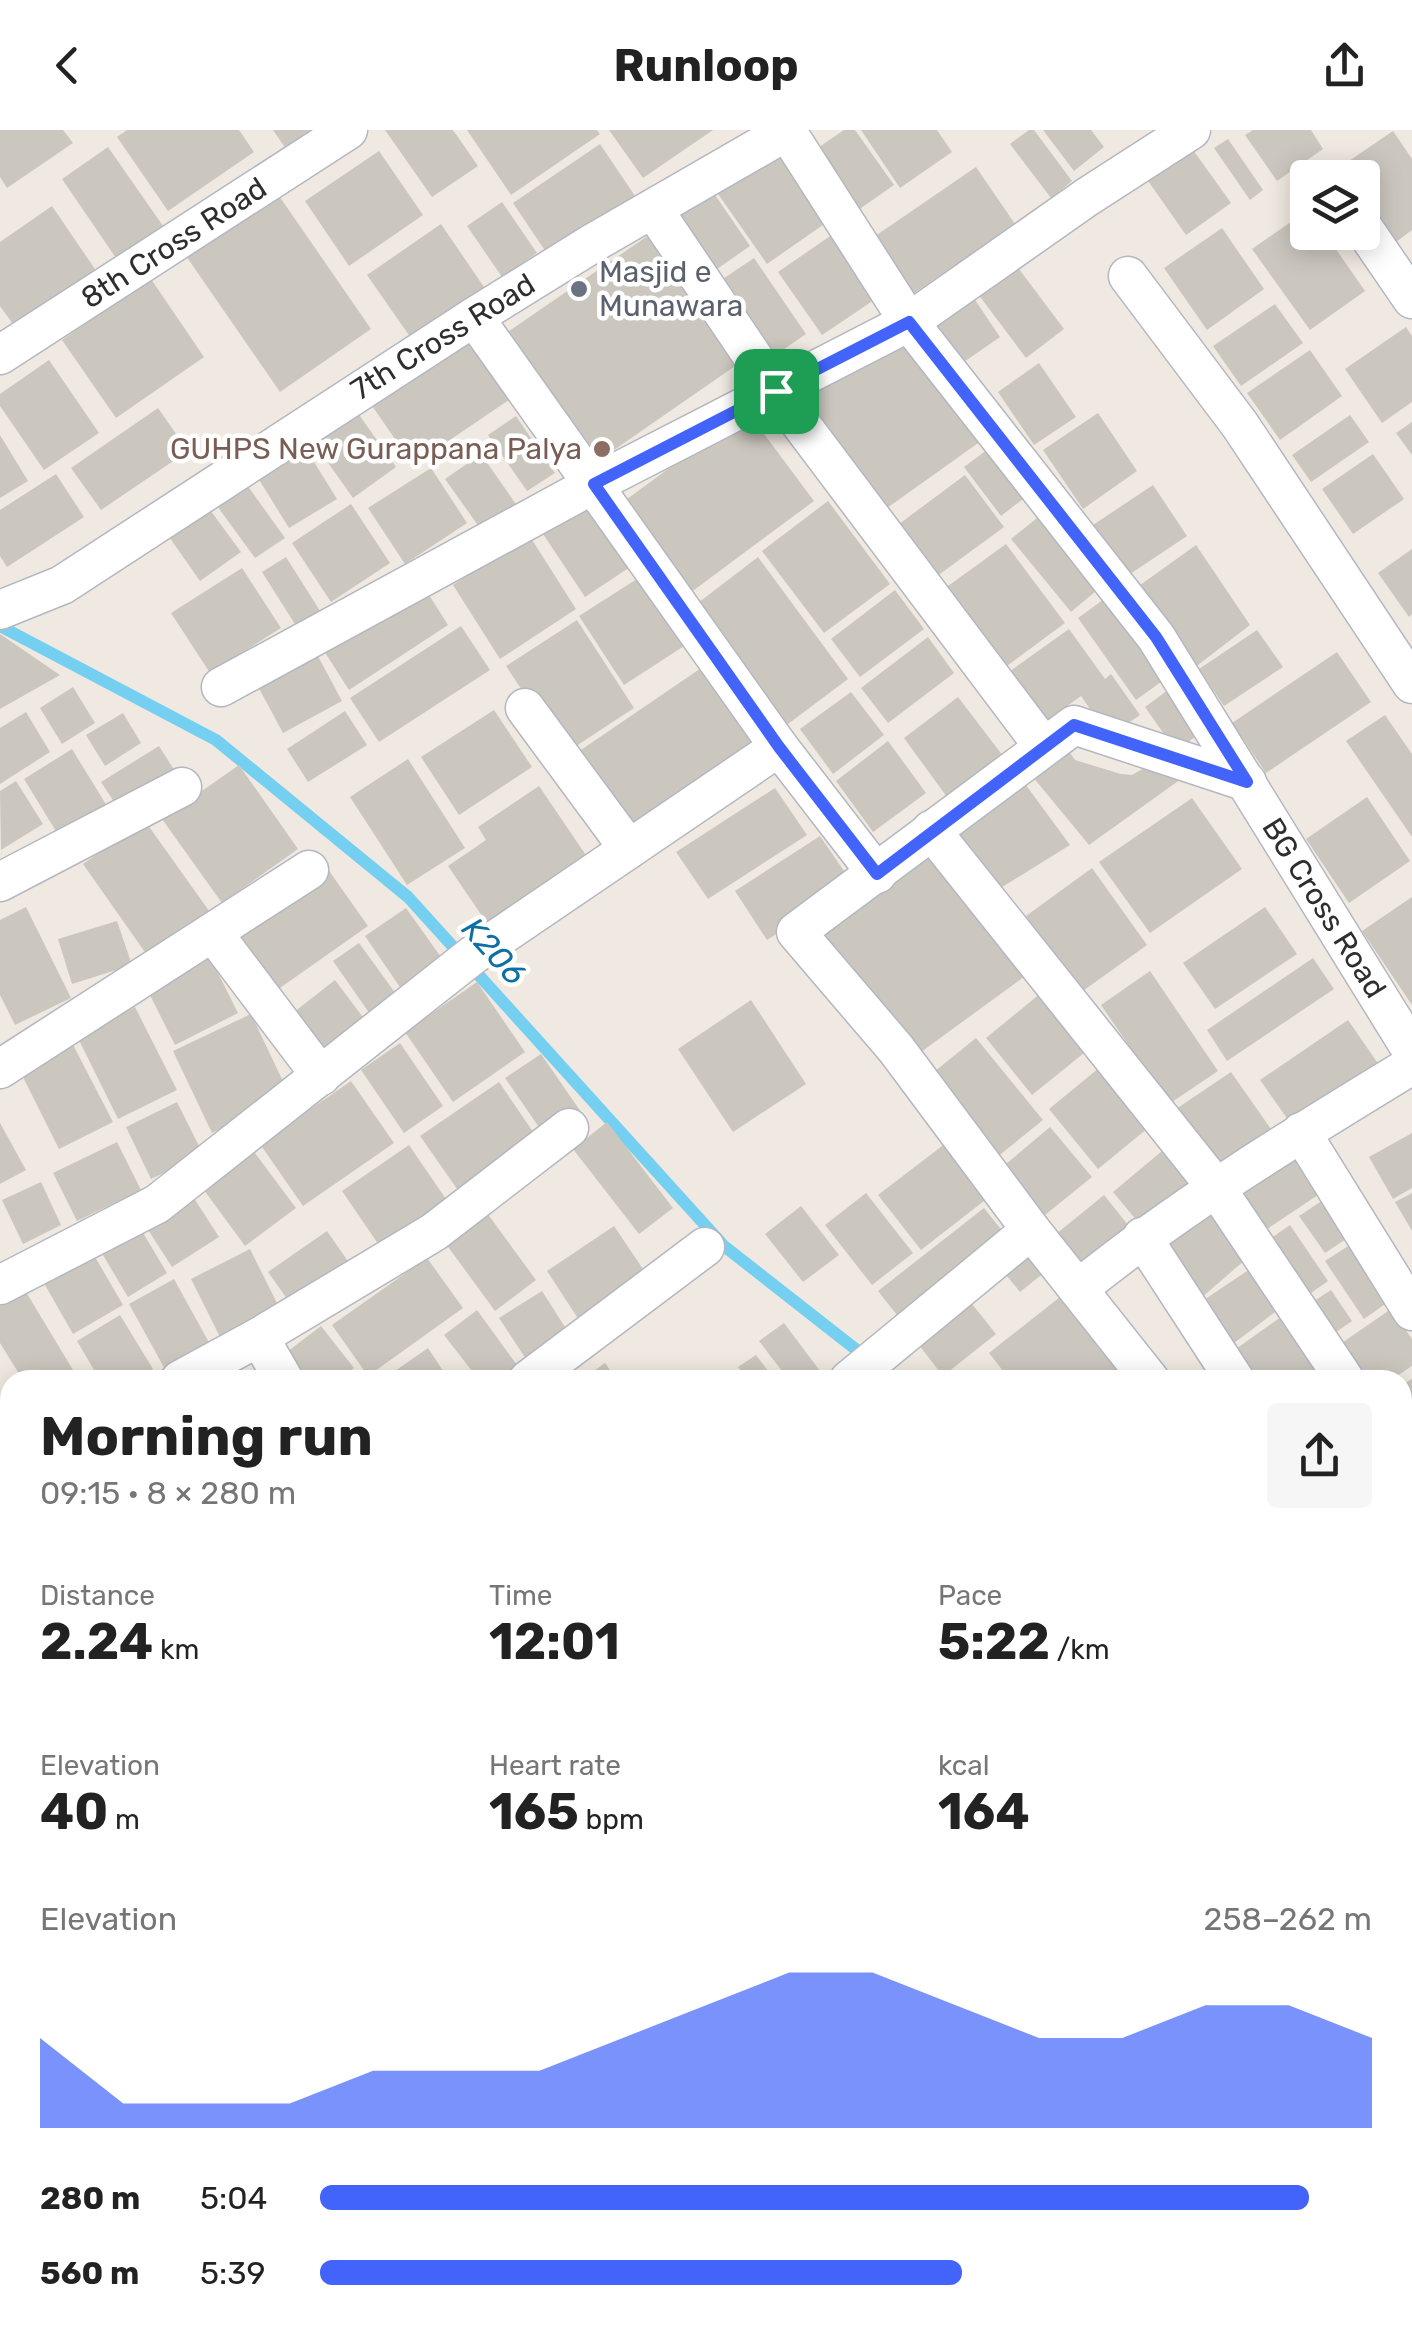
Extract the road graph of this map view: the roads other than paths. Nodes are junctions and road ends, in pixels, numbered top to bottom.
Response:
1 (348, 130) edge
2 (787, 130) edge
3 (1191, 130) edge
4 (653, 208) junction
5 (1378, 250) edge
6 (1128, 276) dead end
7 (1412, 300) edge
8 (474, 317) junction
9 (909, 322) junction
10 (0, 355) edge
11 (776, 391) junction
12 (594, 484) junction
13 (0, 610) edge
14 (1412, 684) edge
15 (221, 687) dead end
16 (525, 708) dead end
17 (1043, 746) junction
18 (779, 747) junction
19 (1247, 782) junction
20 (182, 787) dead end
21 (931, 830) junction
22 (629, 849) junction
23 (309, 870) dead end
24 (877, 874) junction
25 (0, 882) edge
26 (214, 934) junction
27 (1412, 1051) edge
28 (1412, 1065) edge
29 (0, 1069) edge
30 (322, 1076) junction
31 (569, 1128) dead end
32 (1301, 1132) junction
33 (1214, 1186) junction
34 (1032, 1230) junction
35 (1142, 1237) junction
36 (705, 1247) dead end
37 (0, 1285) edge
38 (1078, 1289) junction
39 (1412, 1311) edge
40 (260, 1337) junction
41 (199, 1370) edge
42 (278, 1370) edge
43 (541, 1370) edge
44 (861, 1370) edge
45 (1142, 1370) edge
46 (1228, 1370) edge
47 (1337, 1370) edge

1 - 10 street, 8th Cross Road
2 - 4 street, 7th Cross Road
2 - 9 street, BG Cross Road
3 - 9 street
4 - 8 street, 7th Cross Road
4 - 11 street
5 - 7 street
6 - 14 street
8 - 12 street
8 - 13 street, 7th Cross Road
9 - 11 street
9 - 19 street, BG Cross Road
11 - 12 street
11 - 17 street
12 - 15 street
12 - 18 street
16 - 22 street
17 - 19 street
17 - 21 street
18 - 22 street
18 - 24 street
19 - 27 street, BG Cross Road
20 - 25 street
21 - 24 street
21 - 33 street
22 - 30 street
23 - 26 street
24 - 34 street
26 - 29 street
26 - 30 street
28 - 32 street
30 - 37 street
31 - 40 street
32 - 33 street
32 - 39 street
33 - 35 street
33 - 47 street
34 - 38 street
34 - 44 street
35 - 38 street
35 - 46 street
36 - 43 street
38 - 45 street
40 - 41 street
40 - 42 street

